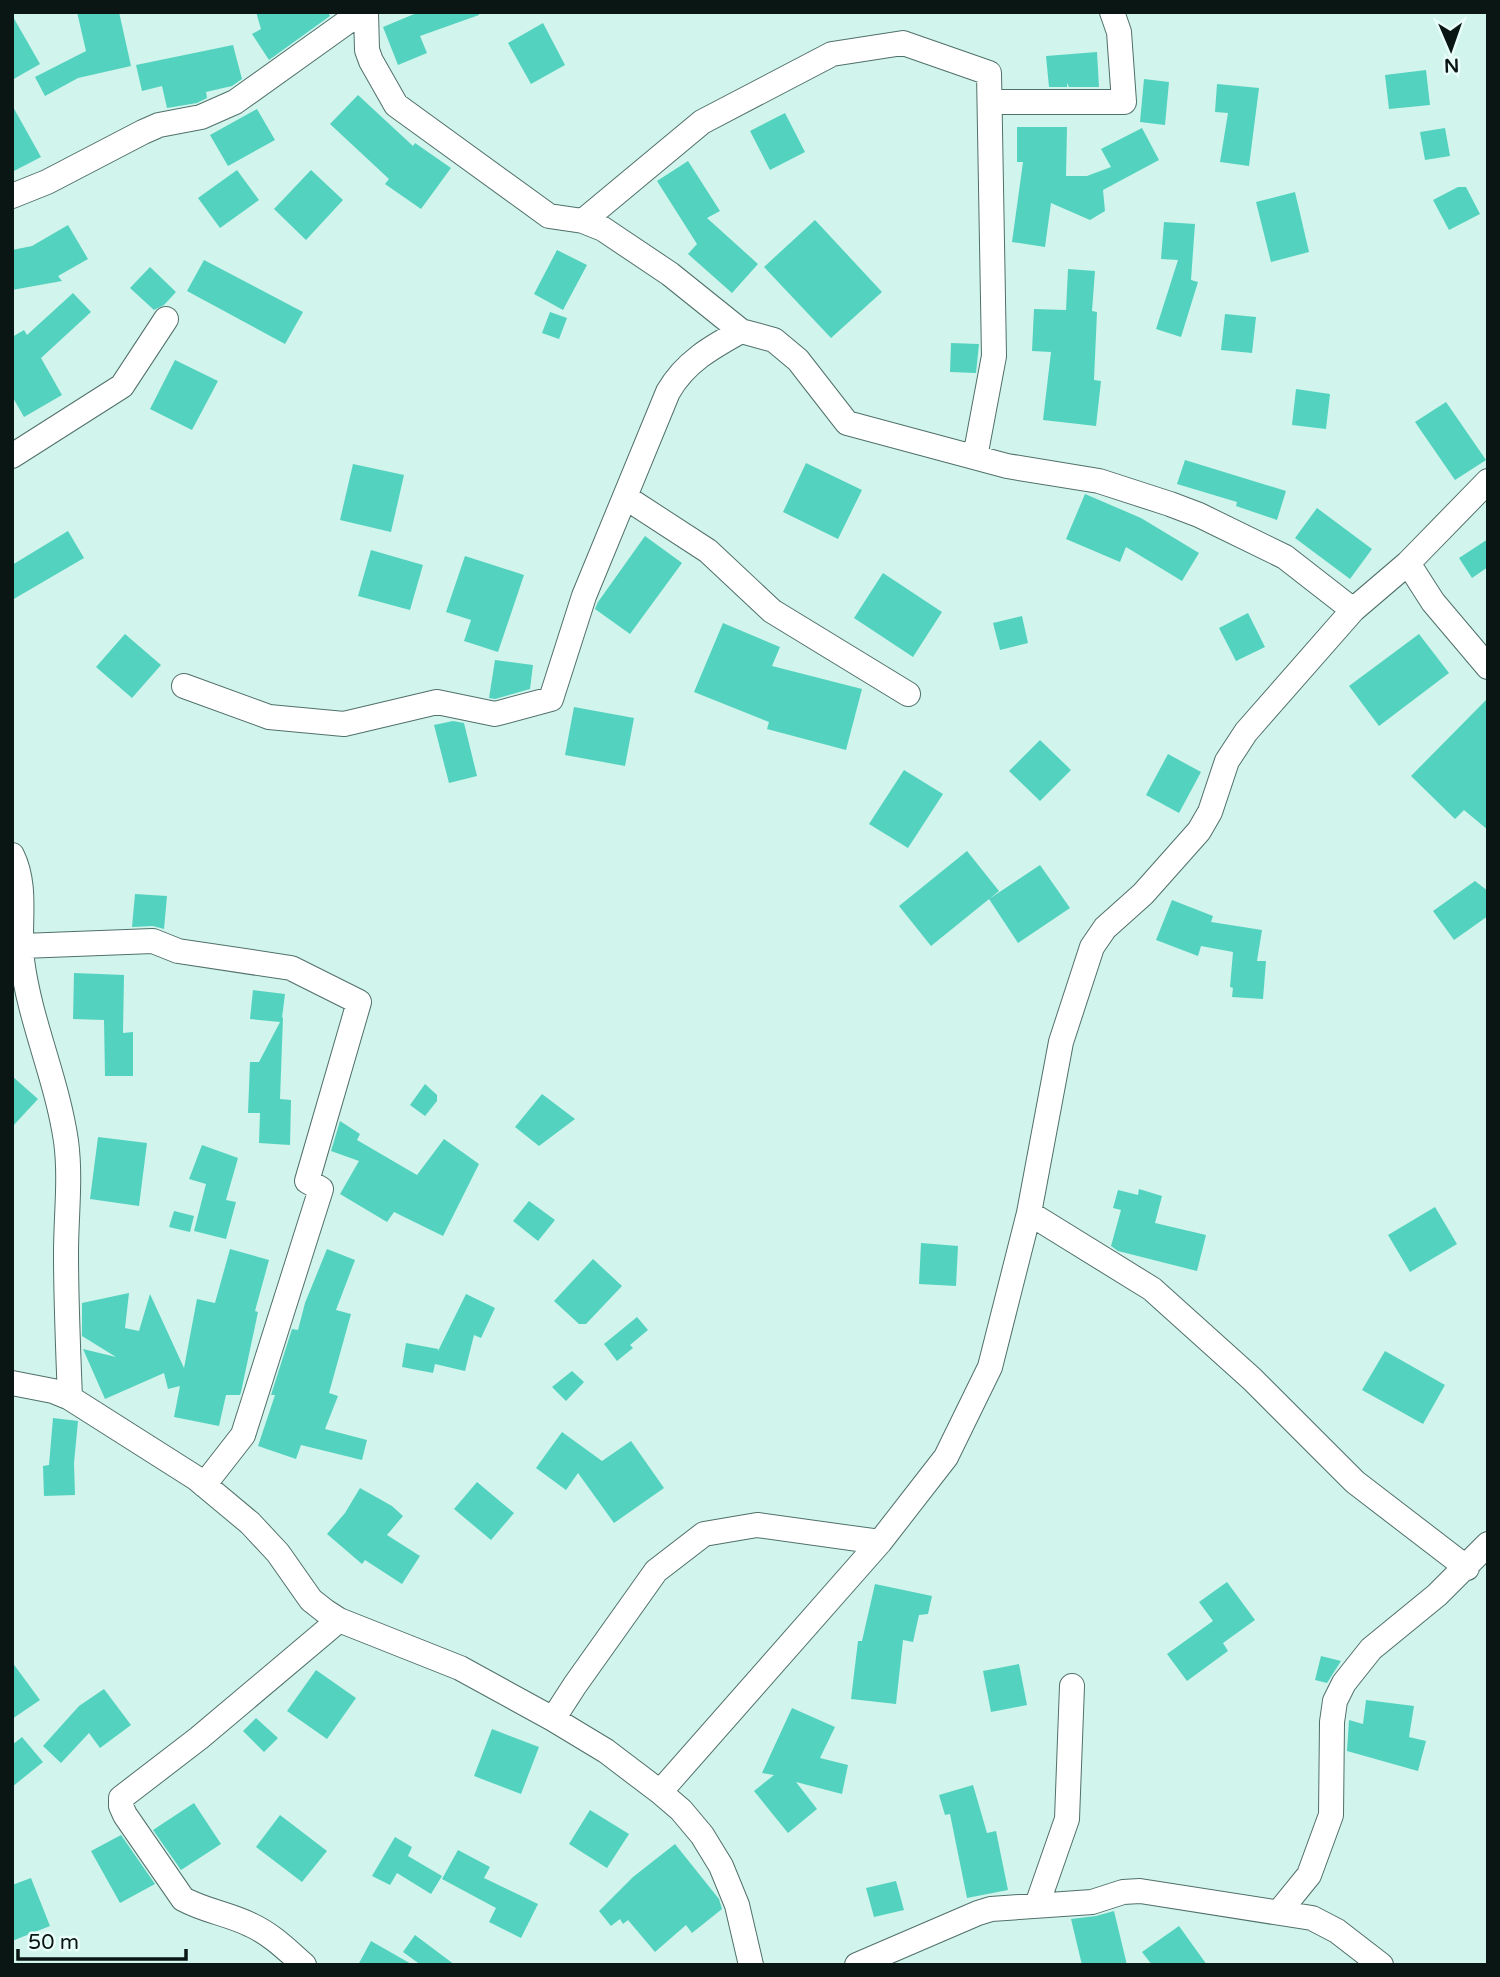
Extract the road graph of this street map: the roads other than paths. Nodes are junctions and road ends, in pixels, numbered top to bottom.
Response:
1 (364, 12) edge
2 (1112, 12) edge
3 (990, 103) junction
4 (12, 196) edge
5 (583, 220) junction
6 (166, 319) dead end
7 (741, 331) junction
8 (12, 456) edge
9 (975, 457) junction
10 (1488, 481) edge
11 (625, 497) junction
12 (1408, 563) junction
13 (1353, 610) junction
14 (1488, 667) edge
15 (184, 686) dead end
16 (908, 694) dead end
17 (12, 855) edge
18 (22, 946) junction
19 (1029, 1213) junction
20 (12, 1383) edge
21 (70, 1398) junction
22 (204, 1485) junction
23 (880, 1542) junction
24 (1488, 1544) edge
25 (1467, 1568) junction
26 (339, 1620) junction
27 (1072, 1686) dead end
28 (553, 1719) junction
29 (660, 1792) junction
30 (1037, 1905) junction
31 (1279, 1912) junction
32 (304, 1965) edge
33 (751, 1965) edge
34 (857, 1965) edge
35 (1381, 1965) edge

1 - 4 street
1 - 5 street
2 - 3 street
3 - 5 street
3 - 9 street
5 - 7 street
6 - 8 street
7 - 9 street
7 - 11 street
9 - 13 street
10 - 12 street
11 - 15 street
11 - 16 street
12 - 13 street
12 - 14 street
13 - 19 street
17 - 18 street
18 - 21 street
18 - 22 street
19 - 23 street
19 - 25 street
20 - 21 street
21 - 22 street
22 - 26 street
23 - 28 street
23 - 29 street
24 - 25 street
25 - 31 street
26 - 28 street
26 - 32 street
27 - 30 street
28 - 29 street
29 - 33 street
30 - 31 street
30 - 34 street
31 - 35 street

